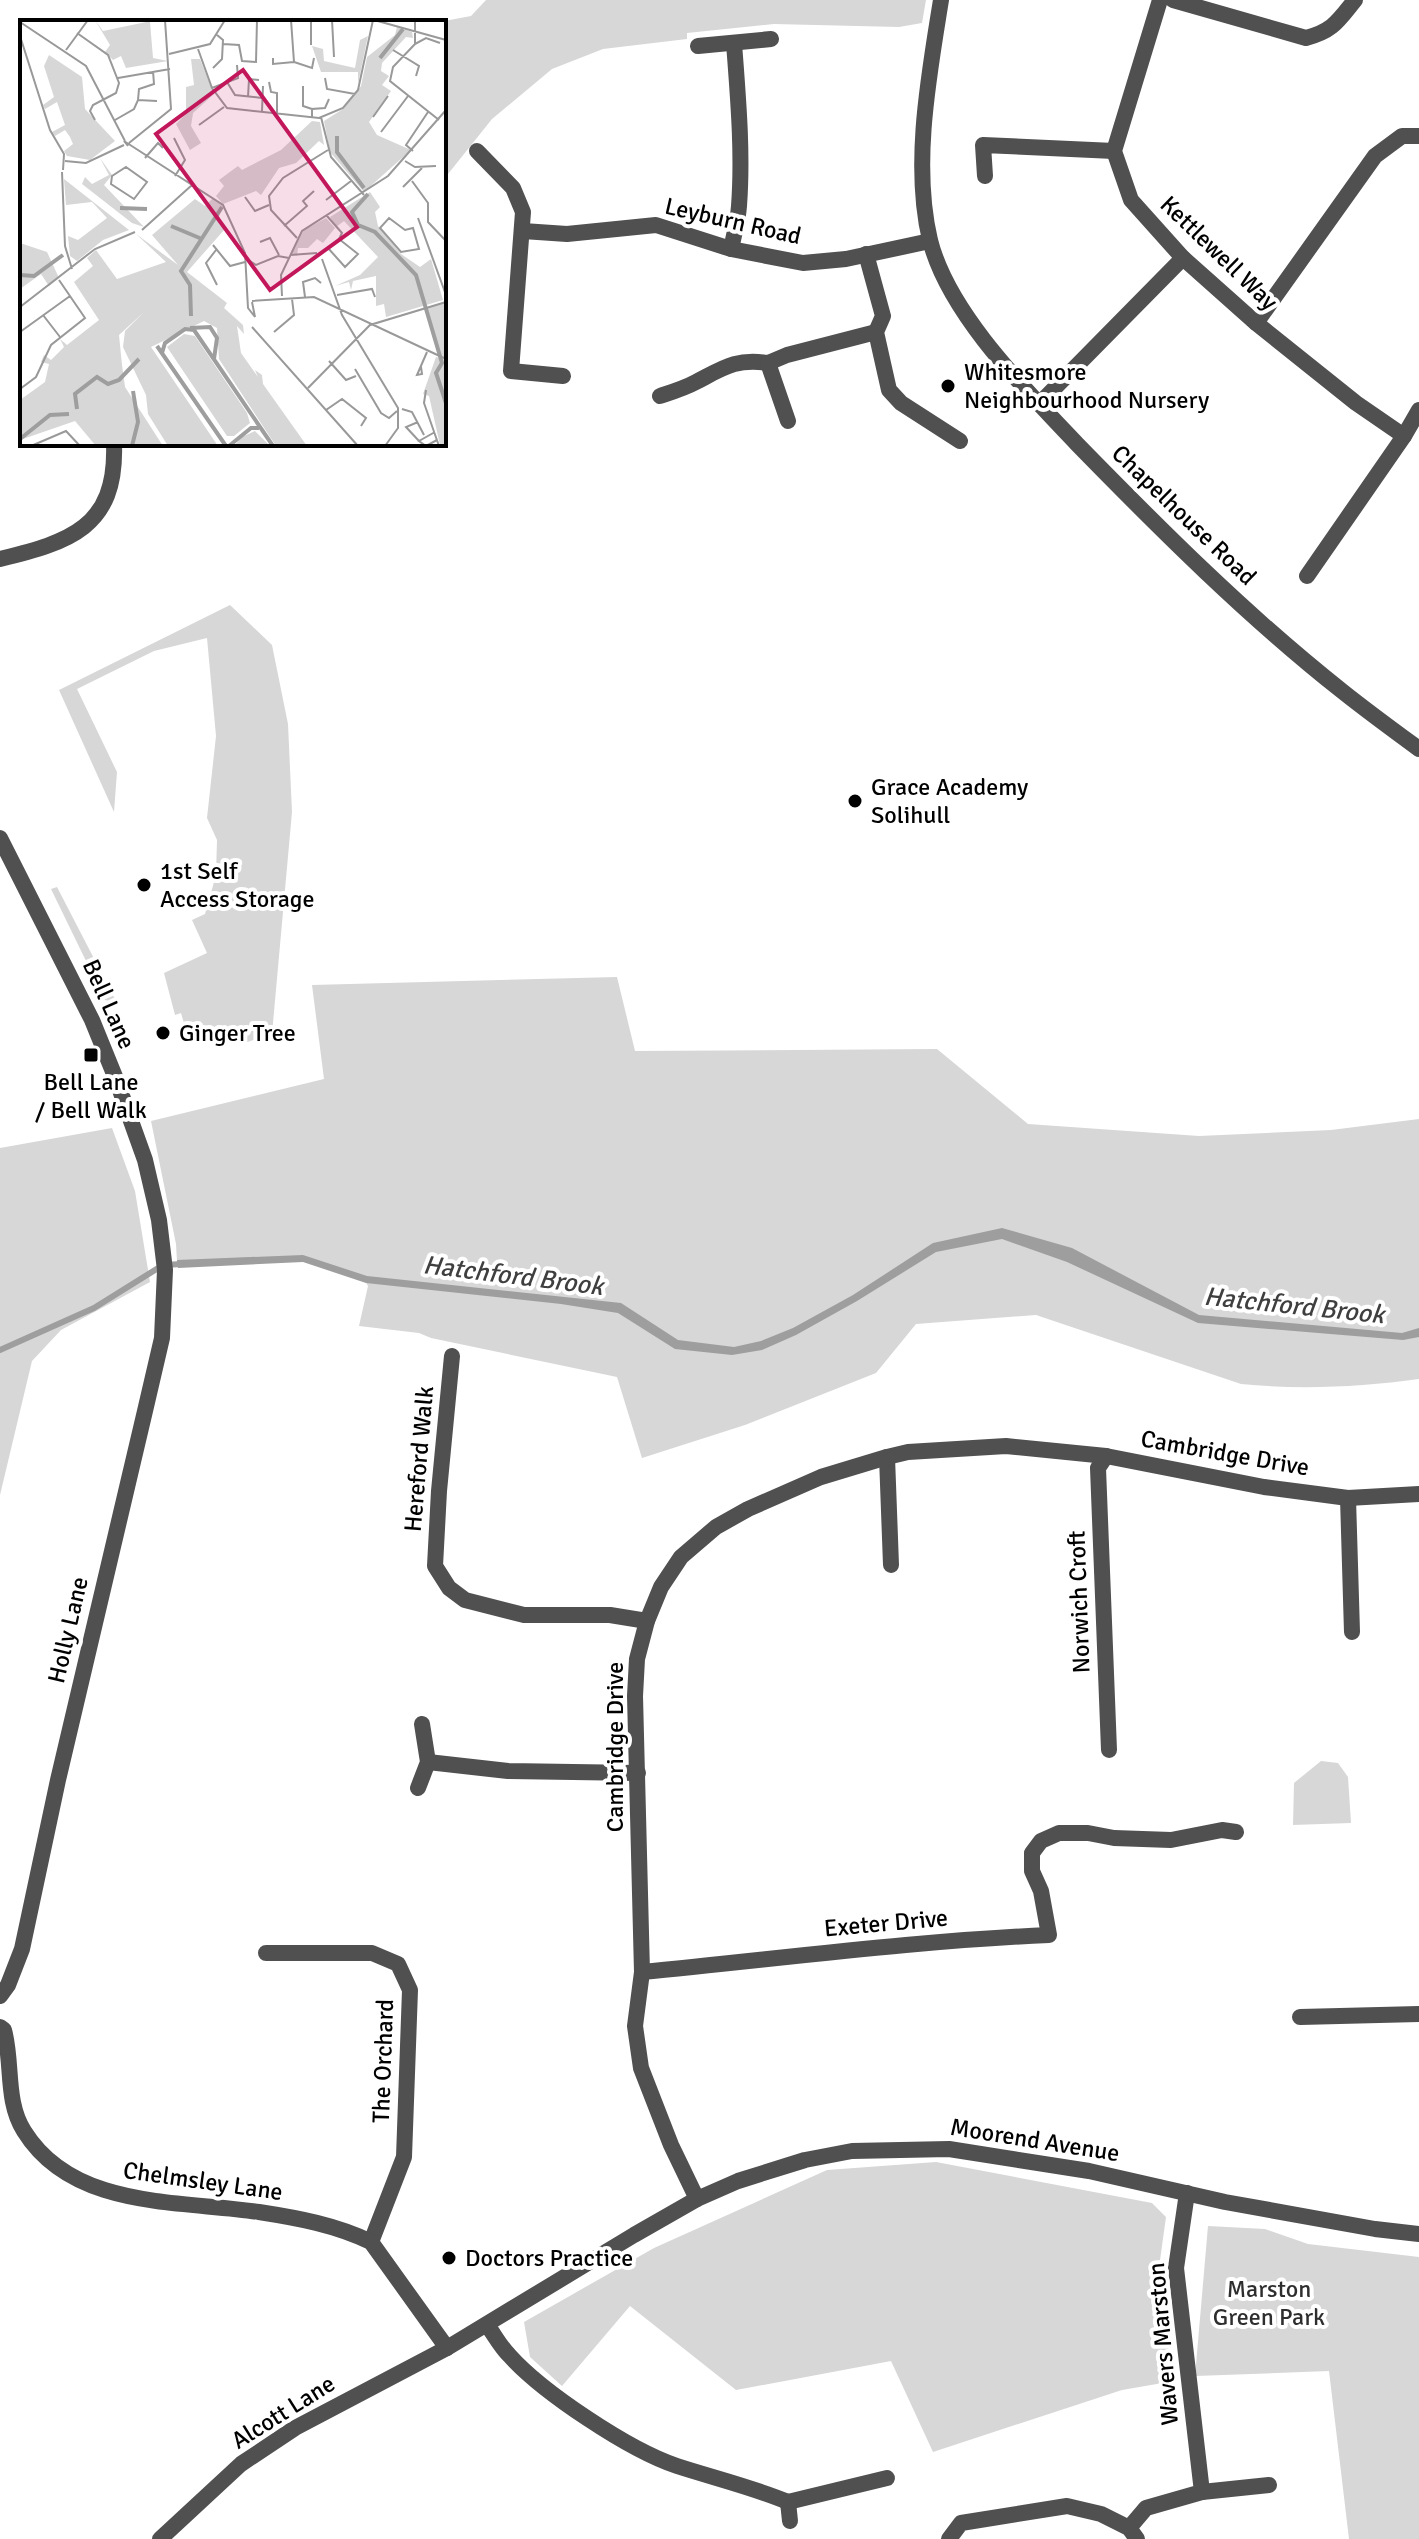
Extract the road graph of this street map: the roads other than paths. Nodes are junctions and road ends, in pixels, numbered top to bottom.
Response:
1 (941, 0) edge
2 (1160, 0) edge
3 (1173, 0) edge
4 (1355, 0) edge
5 (771, 39) dead end
6 (734, 43) junction
7 (698, 46) dead end
8 (1419, 136) edge
9 (477, 151) dead end
10 (1114, 151) junction
11 (985, 176) dead end
12 (523, 231) junction
13 (930, 241) junction
14 (731, 249) junction
15 (866, 254) junction
16 (1183, 258) junction
17 (1256, 323) junction
18 (876, 332) junction
19 (768, 363) junction
20 (563, 376) dead end
21 (660, 396) dead end
22 (1039, 404) junction
23 (1419, 410) edge
24 (788, 421) dead end
25 (1404, 436) junction
26 (960, 441) dead end
27 (114, 446) edge
28 (0, 559) edge
29 (1307, 576) dead end
30 (1419, 749) edge
31 (0, 838) edge
32 (165, 1270) joint
33 (452, 1356) dead end
34 (1106, 1456) junction
35 (887, 1457) junction
36 (1419, 1494) edge
37 (1348, 1498) junction
38 (891, 1565) dead end
39 (647, 1621) junction
40 (1352, 1632) dead end
41 (422, 1724) dead end
42 (1109, 1750) dead end
43 (428, 1762) junction
44 (638, 1773) junction
45 (418, 1788) dead end
46 (1236, 1832) dead end
47 (266, 1953) dead end
48 (642, 1972) junction
49 (0, 1996) edge
50 (1419, 2014) edge
51 (1300, 2017) dead end
52 (0, 2027) edge
53 (1187, 2193) junction
54 (697, 2199) junction
55 (1419, 2234) edge
56 (371, 2242) junction
57 (487, 2325) junction
58 (447, 2348) junction
59 (887, 2478) dead end
60 (1269, 2485) dead end
61 (1202, 2492) junction
62 (788, 2502) junction
63 (790, 2521) dead end
64 (1133, 2534) edge
65 (160, 2539) edge
66 (949, 2539) edge

1 - 13 street, Chapelhouse Road
2 - 10 street
3 - 4 street
5 - 6 street
6 - 7 street
6 - 14 street
8 - 17 street
9 - 12 street
10 - 11 street
10 - 16 street, Kettlewell Way
12 - 14 street, Leyburn Road
12 - 20 street
13 - 15 street, Leyburn Road
13 - 22 street, Chapelhouse Road
14 - 15 street, Leyburn Road
15 - 18 street
16 - 17 street, Kettlewell Way
16 - 22 street
17 - 25 street, Kettlewell Way
18 - 19 street
18 - 26 street
19 - 21 street
19 - 24 street
22 - 30 street, Chapelhouse Road
23 - 25 street
25 - 29 street
27 - 28 street
31 - 32 street, Bell Lane
32 - 49 street, Holly Lane
33 - 39 street, Hereford Walk
34 - 35 street, Cambridge Drive
34 - 37 street, Cambridge Drive
34 - 42 street, Norwich Croft
35 - 38 street
35 - 39 street, Cambridge Drive
36 - 37 street, Cambridge Drive
37 - 40 street
39 - 44 street, Cambridge Drive
41 - 43 street
43 - 44 street
43 - 45 street
44 - 48 street, Cambridge Drive
46 - 48 street, Exeter Drive
47 - 56 street, The Orchard
48 - 54 street, Cambridge Drive
50 - 51 street
52 - 56 street, Chelmsley Lane
53 - 54 street, Moorend Avenue
53 - 55 street, Moorend Avenue
53 - 61 street, Wavers Marston
54 - 57 street, Moorend Avenue
56 - 58 street
57 - 58 street, Moorend Avenue
57 - 62 street
58 - 65 street, Alcott Lane
59 - 62 street
60 - 61 street
61 - 64 street
62 - 63 street
64 - 66 street

